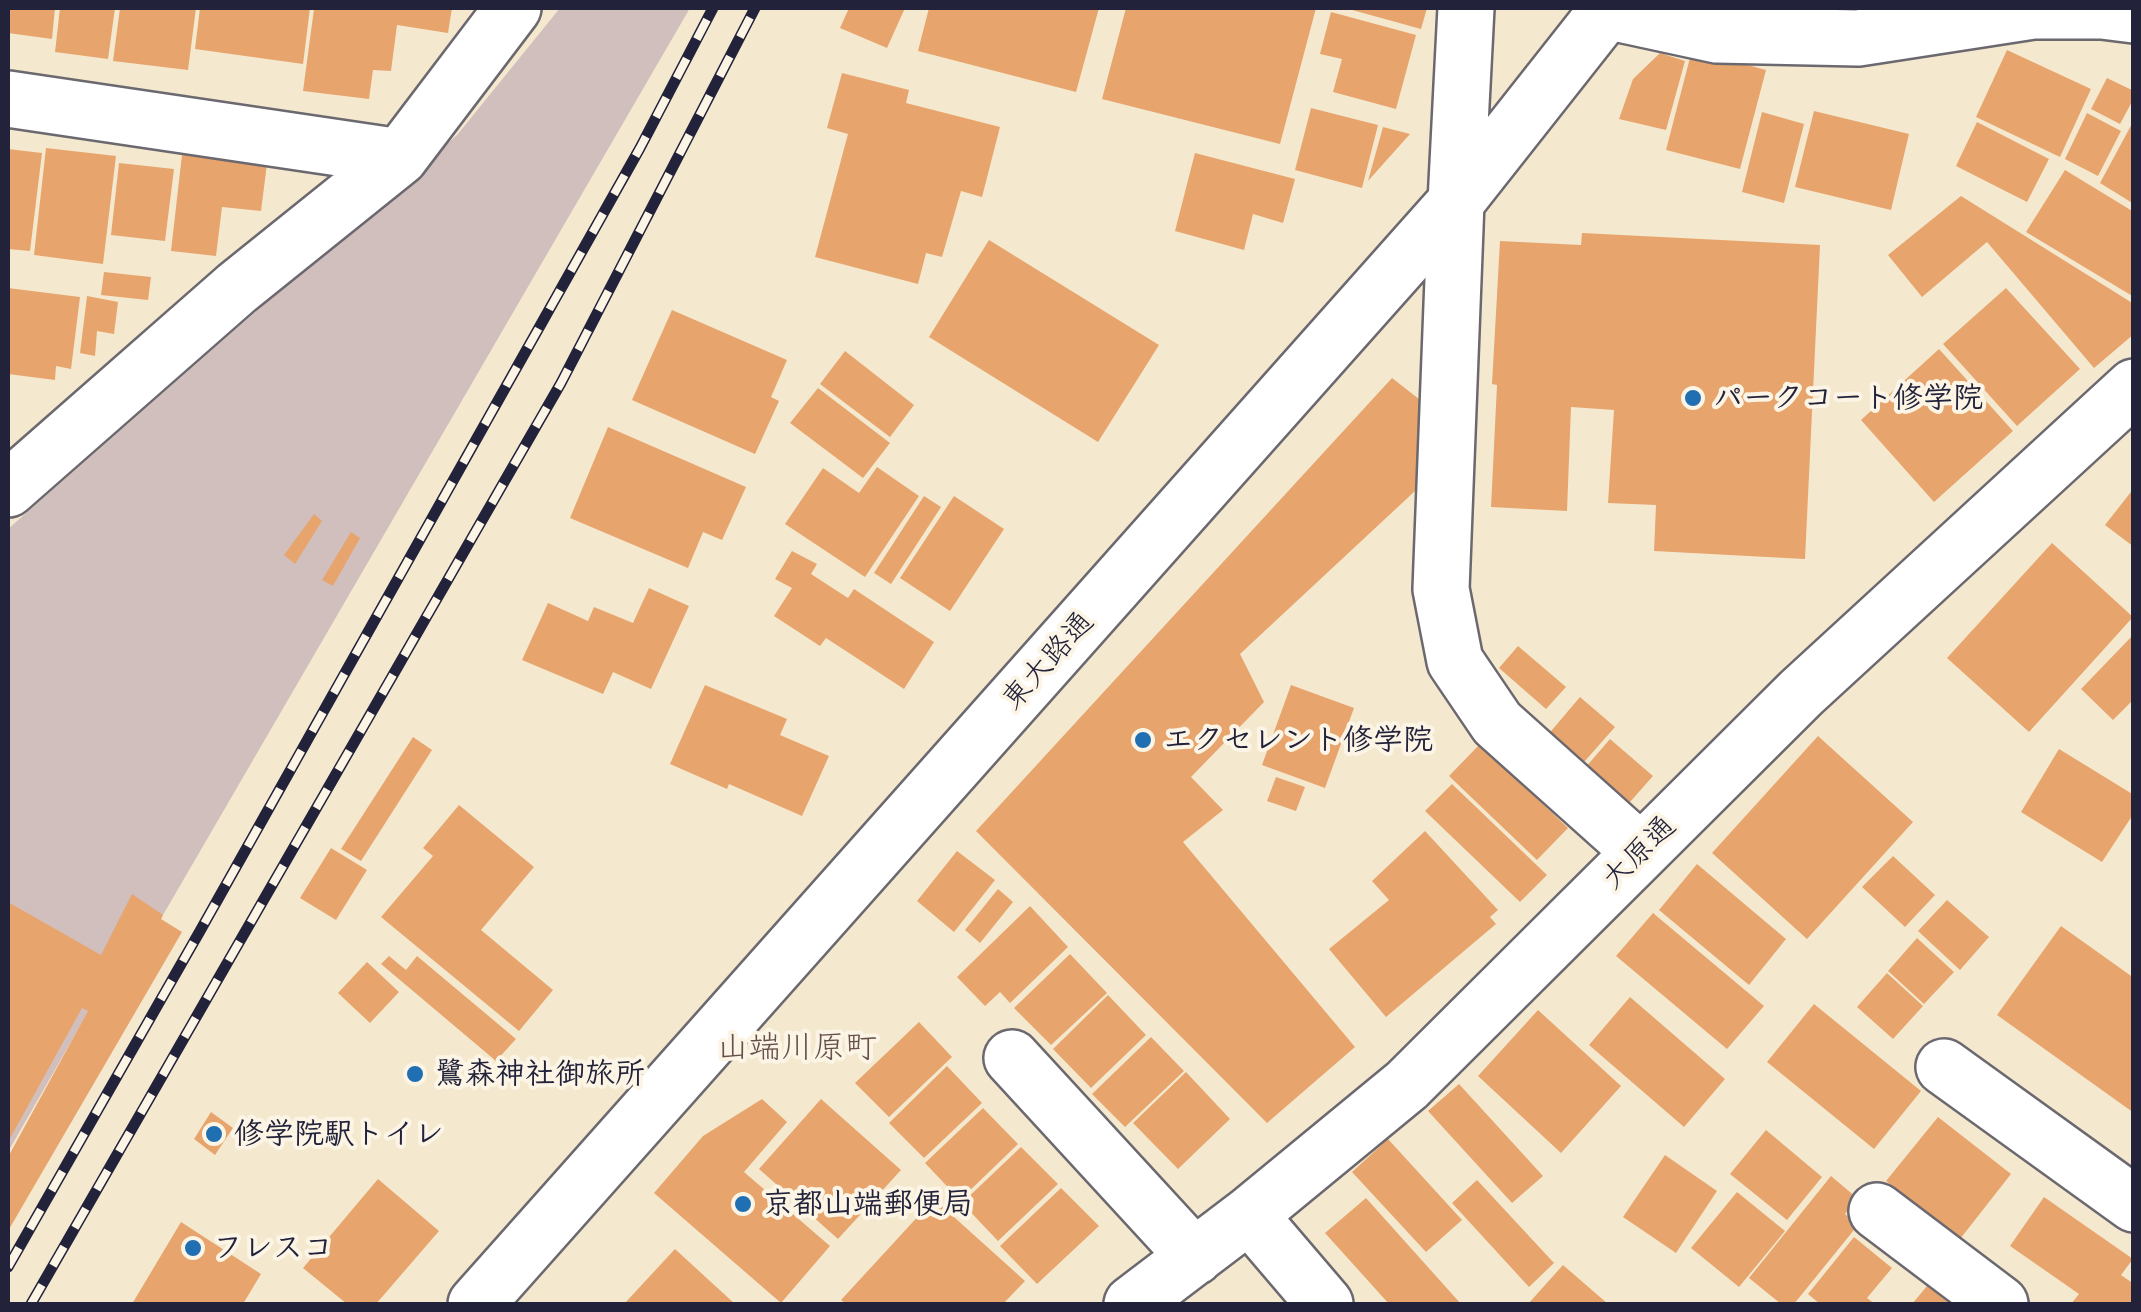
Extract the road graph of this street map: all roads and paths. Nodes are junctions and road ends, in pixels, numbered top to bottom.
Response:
1 (513, 8) edge
2 (1466, 8) edge
3 (1608, 9) edge
4 (2134, 16) edge
5 (8, 100) edge
6 (400, 157) junction
7 (1456, 202) junction
8 (2134, 387) edge
9 (8, 489) edge
10 (1641, 852) junction
11 (1012, 1058) dead end
12 (1944, 1067) dead end
13 (2134, 1204) edge
14 (1877, 1212) dead end
15 (1249, 1215) junction
16 (1195, 1257) junction
17 (476, 1304) edge
18 (1132, 1304) edge
19 (1324, 1304) edge
20 (2000, 1304) edge

1 - 6 street
2 - 7 street
3 - 4 street
3 - 7 street, 東大路通
5 - 6 street
6 - 9 street
7 - 10 street
7 - 17 street, 東大路通
8 - 10 street, 大原通
10 - 15 street, 大原通
11 - 16 street
12 - 13 street
14 - 20 street
15 - 16 street, 大原通
15 - 19 street
16 - 18 street, 大原通

